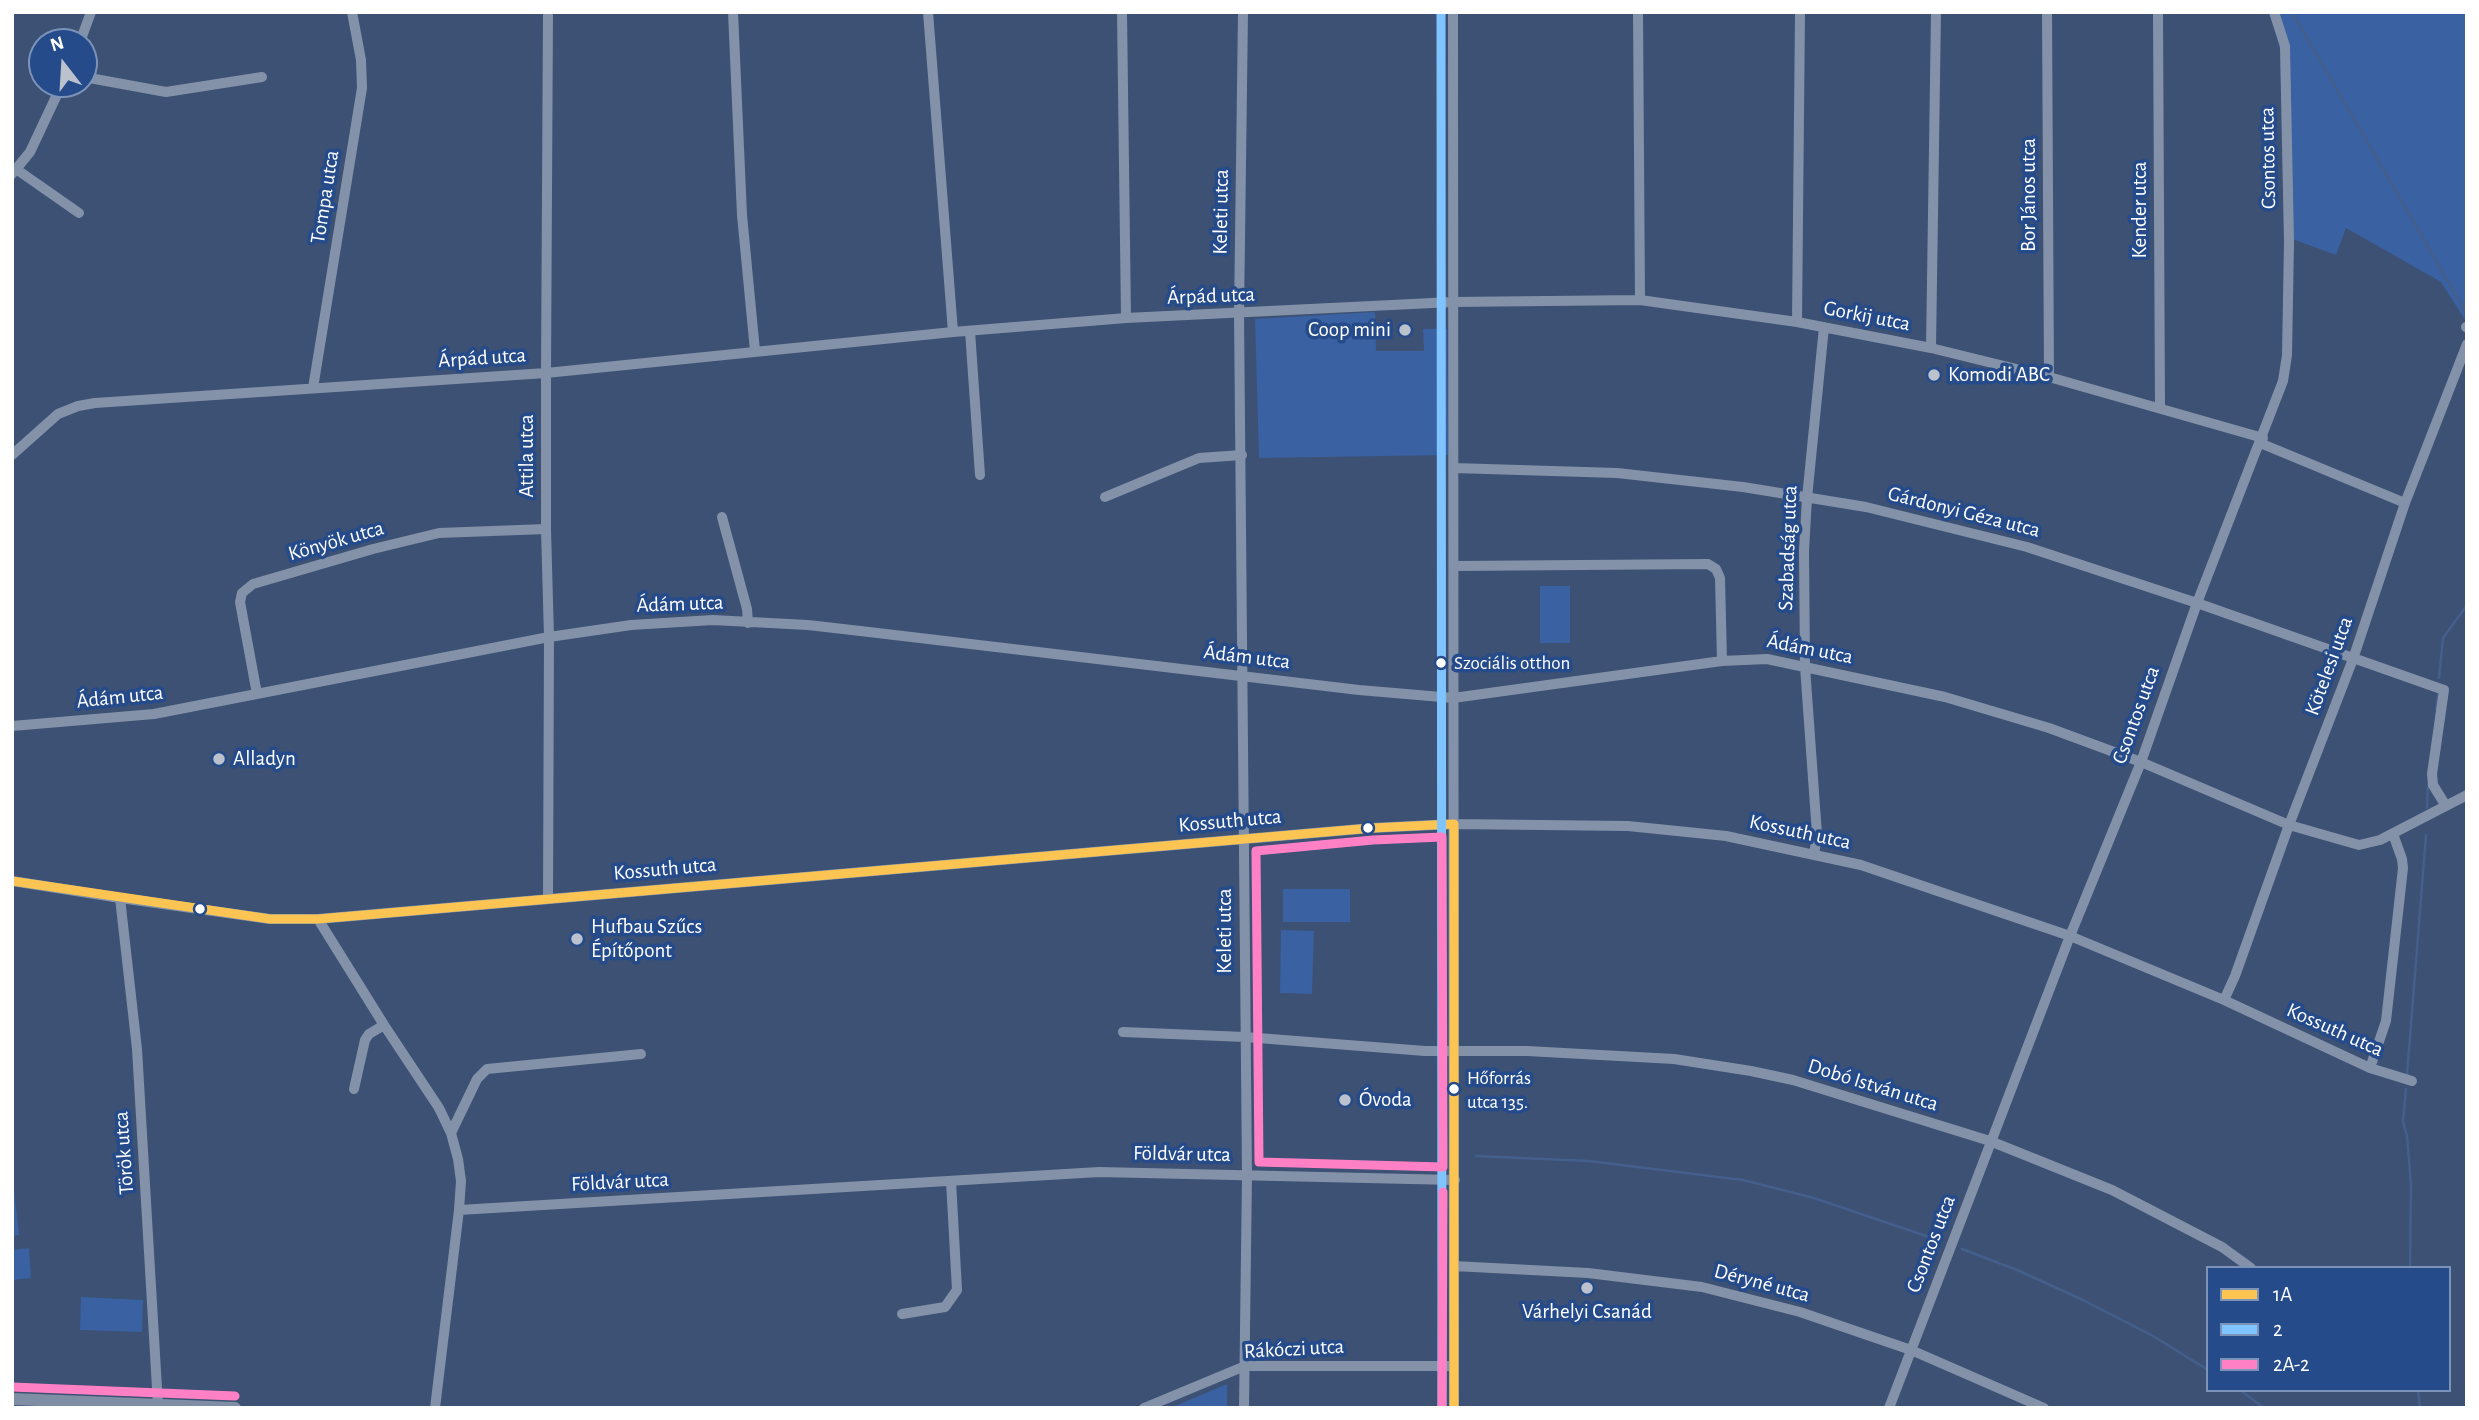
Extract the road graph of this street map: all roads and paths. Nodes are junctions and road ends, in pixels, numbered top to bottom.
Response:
1 (352, 12) edge
2 (548, 12) edge
3 (733, 12) edge
4 (928, 12) edge
5 (1122, 12) edge
6 (1243, 12) edge
7 (1453, 12) edge
8 (1637, 12) edge
9 (1800, 12) edge
10 (1936, 12) edge
11 (2047, 12) edge
12 (2158, 12) edge
13 (2274, 12) edge
14 (262, 77) dead end
15 (98, 80) edge
16 (55, 98) edge
17 (14, 172) edge
18 (79, 213) dead end
19 (1640, 300) junction
20 (1453, 302) junction
21 (1239, 314) junction
22 (1126, 318) junction
23 (1797, 322) junction
24 (1824, 327) junction
25 (971, 331) junction
26 (953, 332) junction
27 (2467, 344) edge
28 (1931, 348) junction
29 (755, 351) junction
30 (546, 373) junction
31 (2049, 377) junction
32 (313, 388) junction
33 (2160, 408) junction
34 (2261, 441) junction
35 (12, 455) edge
36 (1241, 455) junction
37 (1454, 468) junction
38 (980, 475) dead end
39 (1105, 497) dead end
40 (1807, 498) junction
41 (2405, 503) junction
42 (722, 517) dead end
43 (546, 528) junction
44 (1454, 566) junction
45 (2197, 603) junction
46 (748, 623) junction
47 (549, 637) junction
48 (2353, 659) junction
49 (1722, 661) junction
50 (1805, 667) junction
51 (1242, 676) junction
52 (257, 694) junction
53 (1453, 698) junction
54 (12, 726) edge
55 (2141, 762) junction
56 (2467, 795) edge
57 (2446, 806) junction
58 (1454, 824) junction
59 (2289, 825) junction
60 (2393, 834) junction
61 (1244, 840) junction
62 (1814, 855) junction
63 (12, 881) edge
64 (120, 898) junction
65 (548, 899) junction
66 (318, 919) junction
67 (2070, 936) junction
68 (2224, 1000) junction
69 (384, 1025) junction
70 (1123, 1032) dead end
71 (1245, 1037) junction
72 (1454, 1050) junction
73 (640, 1054) dead end
74 (2370, 1068) junction
75 (2412, 1081) dead end
76 (354, 1089) dead end
77 (451, 1133) junction
78 (1990, 1141) junction
79 (1247, 1174) junction
80 (1455, 1180) junction
81 (951, 1181) junction
82 (459, 1210) junction
83 (1454, 1266) junction
84 (2248, 1266) edge
85 (902, 1314) dead end
86 (1911, 1350) junction
87 (1245, 1366) junction
88 (1454, 1366) junction
89 (12, 1399) edge
90 (158, 1405) junction
91 (235, 1408) edge
92 (435, 1408) edge
93 (1144, 1408) edge
94 (1244, 1408) edge
95 (1454, 1408) edge
96 (1888, 1408) edge
97 (2044, 1408) edge

1 - 32 street, Tompa utca
2 - 30 street, Attila utca
3 - 29 street
4 - 26 street
5 - 22 street
6 - 21 street, Keleti utca
7 - 20 street
8 - 19 street
9 - 23 street
10 - 28 street
11 - 31 street, Bor János utca
12 - 33 street, Kender utca
13 - 34 street, Csontos utca
14 - 15 street
16 - 17 street
17 - 18 street
19 - 20 street, Gorkij utca
19 - 23 street, Gorkij utca
20 - 21 street, Árpád utca
20 - 37 street
21 - 22 street, Árpád utca
21 - 36 street, Keleti utca
22 - 25 street, Árpád utca
23 - 24 street, Gorkij utca
24 - 28 street, Gorkij utca
24 - 40 street, Szabadság utca
25 - 26 street, Árpád utca
25 - 38 street
26 - 29 street, Árpád utca
27 - 41 street, Kötelesi utca
28 - 31 street, Gorkij utca
29 - 30 street, Árpád utca
30 - 32 street, Árpád utca
30 - 43 street, Attila utca
31 - 33 street, Gorkij utca
32 - 35 street, Árpád utca
33 - 34 street, Gorkij utca
34 - 41 street, Gorkij utca
34 - 45 street, Csontos utca
36 - 39 street
36 - 51 street, Keleti utca
37 - 40 street, Gárdonyi Géza utca
37 - 44 street
40 - 45 street, Gárdonyi Géza utca
40 - 50 street, Szabadság utca
41 - 48 street, Kötelesi utca
42 - 46 street
43 - 47 street, Attila utca
43 - 52 street, Könyök utca
44 - 49 street
44 - 53 street
45 - 48 street, Gárdonyi Géza utca
45 - 55 street, Csontos utca
46 - 47 street, Ádám utca
46 - 51 street, Ádám utca
47 - 52 street, Ádám utca
47 - 65 street, Attila utca
48 - 57 street, Gárdonyi Géza utca
48 - 59 street, Kötelesi utca
49 - 50 street, Ádám utca
49 - 53 street, Ádám utca
50 - 55 street, Ádám utca
50 - 62 street, Szabadság utca
51 - 53 street, Ádám utca
51 - 61 street, Keleti utca
52 - 54 street, Ádám utca
53 - 58 street
55 - 59 street, Ádám utca
55 - 67 street, Csontos utca
56 - 57 street, Ádám utca
57 - 60 street, Ádám utca
58 - 61 street, Kossuth utca
58 - 62 street, Kossuth utca
58 - 72 street
59 - 60 street, Ádám utca
59 - 68 street, Kötelesi utca
60 - 74 street
61 - 65 street, Kossuth utca
61 - 71 street, Keleti utca
62 - 67 street, Kossuth utca
63 - 64 street, Kossuth utca
64 - 66 street, Kossuth utca
64 - 90 street, Török utca
65 - 66 street, Kossuth utca
66 - 69 street
67 - 68 street, Kossuth utca
67 - 78 street, Csontos utca
68 - 74 street, Kossuth utca
69 - 76 street
69 - 77 street
70 - 71 street, Dobó István utca
71 - 72 street, Dobó István utca
71 - 79 street, Keleti utca
72 - 78 street, Dobó István utca
72 - 80 street
73 - 77 street
74 - 75 street, Kossuth utca
77 - 82 street
78 - 84 street, Dobó István utca
78 - 86 street, Csontos utca
79 - 80 street, Földvár utca
79 - 81 street, Földvár utca
79 - 87 street, Keleti utca
80 - 83 street
81 - 82 street, Földvár utca
81 - 85 street
82 - 92 street
83 - 86 street, Déryné utca
83 - 88 street
86 - 96 street, Csontos utca
86 - 97 street, Déryné utca
87 - 88 street, Rákóczi utca
87 - 93 street, Rákóczi utca
87 - 94 street, Keleti utca
88 - 95 street
89 - 90 main road
90 - 91 main road

